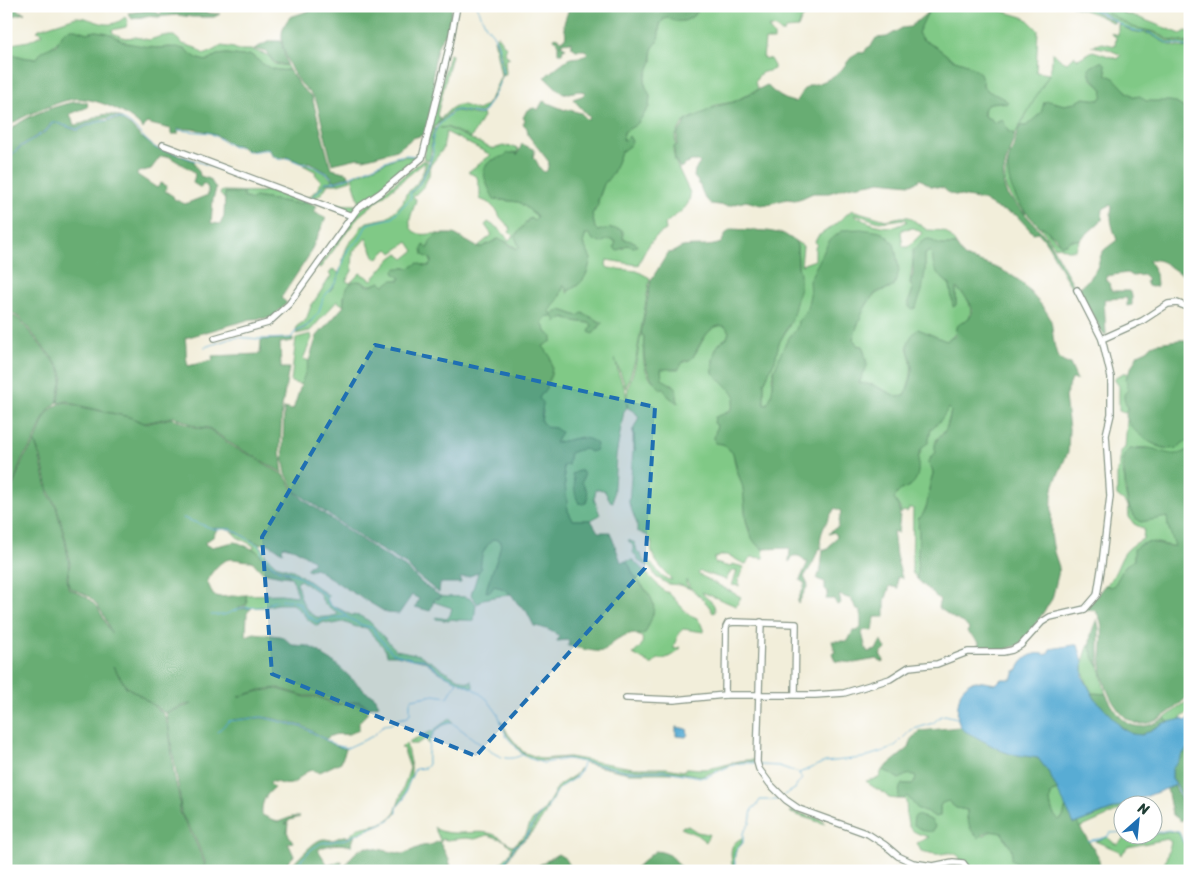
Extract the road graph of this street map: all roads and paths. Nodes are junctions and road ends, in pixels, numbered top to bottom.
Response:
1 (457, 6) edge
2 (163, 145) dead end
3 (352, 216) junction
4 (1077, 290) dead end
5 (1190, 308) edge
6 (215, 338) dead end
7 (1102, 339) junction
8 (761, 622) junction
9 (759, 694) junction
10 (795, 694) junction
11 (724, 695) junction
12 (626, 698) dead end
13 (969, 871) edge

1 - 3 street
2 - 3 street
3 - 6 street
4 - 7 street
5 - 7 street
7 - 10 street
8 - 9 street
8 - 10 street
8 - 11 street
9 - 10 street
9 - 11 street
9 - 13 street
11 - 12 street

